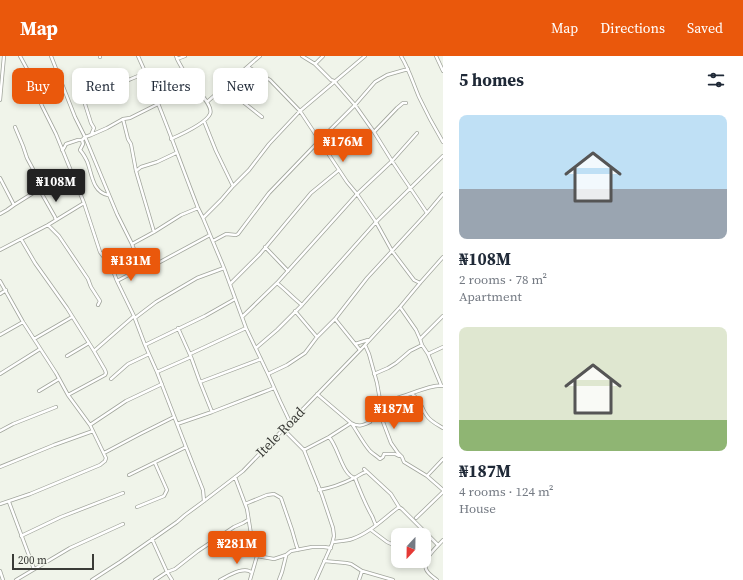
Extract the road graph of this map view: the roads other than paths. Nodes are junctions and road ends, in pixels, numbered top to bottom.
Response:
1 (4, 56) edge
2 (20, 56) edge
3 (51, 56) edge
4 (138, 56) edge
5 (185, 56) edge
6 (260, 56) edge
7 (302, 56) edge
8 (323, 56) edge
9 (365, 56) edge
10 (401, 56) edge
11 (436, 56) edge
12 (177, 57) edge
13 (315, 64) junction
14 (248, 67) joint
15 (143, 68) edge
16 (408, 69) junction
17 (443, 71) edge
18 (137, 77) edge
19 (334, 81) junction
20 (0, 90) edge
21 (213, 97) edge
22 (0, 100) edge
23 (207, 102) junction
24 (406, 103) dead end
25 (158, 104) joint
26 (246, 104) edge
27 (355, 105) junction
28 (300, 111) junction
29 (262, 117) dead end
30 (122, 119) junction
31 (204, 121) junction
32 (16, 127) dead end
33 (374, 132) junction
34 (417, 133) dead end
35 (91, 135) junction
36 (85, 137) junction
37 (82, 140) junction
38 (171, 140) junction
39 (320, 140) junction
40 (443, 142) edge
41 (62, 150) junction
42 (176, 153) junction
43 (443, 156) edge
44 (392, 161) junction
45 (70, 170) junction
46 (339, 170) junction
47 (136, 171) junction
48 (0, 178) edge
49 (233, 186) junction
50 (410, 188) junction
51 (41, 189) junction
52 (357, 194) junction
53 (443, 194) edge
54 (108, 195) junction
55 (84, 203) junction
56 (14, 205) junction
57 (198, 208) junction
58 (427, 213) junction
59 (0, 214) edge
60 (203, 218) junction
61 (56, 220) junction
62 (376, 222) junction
63 (48, 225) junction
64 (154, 232) junction
65 (210, 235) junction
66 (21, 239) junction
67 (213, 241) junction
68 (132, 244) junction
69 (265, 247) junction
70 (0, 250) edge
71 (392, 251) junction
72 (443, 257) edge
73 (224, 268) junction
74 (141, 269) junction
75 (288, 270) junction
76 (0, 281) edge
77 (117, 281) junction
78 (277, 283) junction
79 (230, 284) junction
80 (419, 284) junction
81 (6, 290) junction
82 (0, 294) edge
83 (235, 299) junction
84 (98, 305) dead end
85 (302, 305) junction
86 (400, 307) junction
87 (295, 311) junction
88 (443, 316) edge
89 (72, 317) junction
90 (135, 317) junction
91 (242, 317) junction
92 (335, 319) junction
93 (23, 322) junction
94 (178, 328) junction
95 (246, 328) junction
96 (0, 335) edge
97 (317, 337) junction
98 (34, 339) junction
99 (420, 339) junction
100 (369, 340) junction
101 (89, 343) junction
102 (355, 344) junction
103 (145, 345) junction
104 (365, 345) junction
105 (422, 345) junction
106 (443, 347) edge
107 (256, 348) junction
108 (41, 349) junction
109 (360, 350) junction
110 (94, 351) junction
111 (149, 354) junction
112 (428, 354) junction
113 (191, 355) junction
114 (67, 356) dead end
115 (261, 358) junction
116 (157, 372) junction
117 (0, 374) edge
118 (268, 374) junction
119 (374, 374) junction
120 (60, 379) junction
121 (111, 379) dead end
122 (200, 382) junction
123 (162, 384) junction
124 (442, 385) edge
125 (274, 388) junction
126 (39, 391) dead end
127 (418, 391) junction
128 (317, 394) junction
129 (411, 394) junction
130 (68, 395) junction
131 (418, 398) junction
132 (380, 400) junction
133 (56, 407) dead end
134 (378, 410) junction
135 (212, 412) junction
136 (174, 417) junction
137 (290, 422) junction
138 (351, 423) junction
139 (177, 424) junction
140 (90, 425) junction
141 (443, 428) edge
142 (284, 429) junction
143 (0, 431) edge
144 (94, 431) junction
145 (329, 437) junction
146 (186, 448) junction
147 (304, 450) junction
148 (104, 453) junction
149 (402, 457) junction
150 (443, 459) edge
151 (155, 462) junction
152 (0, 466) edge
153 (129, 475) dead end
154 (427, 476) junction
155 (235, 477) junction
156 (355, 478) junction
157 (326, 489) junction
158 (320, 490) junction
159 (443, 491) edge
160 (123, 493) dead end
161 (322, 495) junction
162 (204, 501) junction
163 (9, 502) junction
164 (0, 504) edge
165 (246, 504) junction
166 (138, 507) dead end
167 (399, 507) junction
168 (416, 518) dead end
169 (248, 520) junction
170 (123, 524) dead end
171 (376, 525) junction
172 (371, 530) junction
173 (21, 536) junction
174 (152, 539) junction
175 (443, 540) edge
176 (333, 542) junction
177 (391, 544) edge
178 (438, 545) junction
179 (331, 548) junction
180 (298, 550) junction
181 (286, 555) junction
182 (257, 556) junction
183 (324, 561) junction
184 (34, 569) junction
185 (0, 571) edge
186 (362, 571) junction
187 (167, 572) junction
188 (252, 573) junction
189 (3, 580) edge
190 (16, 580) edge
191 (92, 580) edge
192 (156, 580) edge
193 (172, 580) edge
194 (220, 580) edge
195 (250, 580) edge
196 (279, 580) edge
197 (316, 580) edge
198 (359, 580) edge
199 (394, 580) edge
200 (437, 580) edge

1 - 20 street
2 - 41 street
3 - 36 street
4 - 15 street
5 - 12 street
6 - 14 street
7 - 13 street
8 - 13 street
9 - 19 street
10 - 16 street
11 - 17 street
12 - 23 street
13 - 19 street
14 - 28 street
16 - 27 street
16 - 40 street
18 - 35 street
19 - 27 street
19 - 28 street
20 - 22 street
21 - 23 street
23 - 31 street
24 - 33 street
25 - 30 street
25 - 38 street
26 - 29 street
27 - 33 street
27 - 39 street
28 - 39 street
28 - 49 street
30 - 35 street
30 - 47 street
31 - 38 street
31 - 49 street
32 - 51 street
33 - 44 street
34 - 44 street
35 - 36 street
36 - 37 street
36 - 54 street
37 - 41 street
37 - 54 street
38 - 42 street
39 - 46 street
39 - 67 street
41 - 45 street
42 - 47 street
42 - 57 street
43 - 50 street
44 - 50 street
44 - 52 street
45 - 51 street
45 - 55 street
46 - 52 street
46 - 69 street
47 - 64 street
48 - 56 street
49 - 60 street
50 - 58 street
50 - 62 street
51 - 56 street
51 - 61 street
52 - 62 street
52 - 75 street
53 - 58 street
54 - 68 street
55 - 61 street
55 - 77 street
56 - 59 street
57 - 60 street
57 - 64 street
58 - 71 street
60 - 65 street
61 - 63 street
62 - 71 street
62 - 85 street
63 - 66 street
63 - 84 street
64 - 68 street
65 - 67 street
65 - 74 street
66 - 70 street
66 - 89 street
67 - 73 street
68 - 74 street
69 - 75 street
69 - 79 street
71 - 80 street
71 - 92 street
72 - 80 street, Itele Road
73 - 79 street
73 - 90 street
74 - 77 street
75 - 78 street
76 - 81 street
77 - 90 street
78 - 85 street
78 - 91 street
79 - 83 street
80 - 86 street, Itele Road
81 - 82 street
81 - 93 street
83 - 91 street
83 - 94 street
85 - 87 street
86 - 99 street
86 - 100 street, Itele Road
87 - 97 street
87 - 107 street
88 - 99 street
89 - 98 street
89 - 101 street
90 - 103 street
90 - 110 street
91 - 95 street
92 - 97 street
92 - 102 street
93 - 96 street
93 - 98 street
94 - 103 street
94 - 113 street
95 - 107 street
95 - 113 street
97 - 118 street
98 - 108 street
99 - 105 street
100 - 102 street
100 - 104 street, Itele Road
101 - 110 street
101 - 114 street
102 - 109 street
103 - 111 street
104 - 109 street, Itele Road
104 - 119 street
105 - 112 street
105 - 119 street
106 - 112 street
107 - 115 street
108 - 117 street
108 - 120 street
109 - 128 street, Itele Road
110 - 130 street
111 - 116 street
111 - 121 street
112 - 124 street
113 - 116 street
113 - 122 street
115 - 118 street
115 - 122 street
116 - 123 street
118 - 125 street
119 - 132 street
120 - 126 street
120 - 130 street
122 - 135 street
123 - 136 street
123 - 140 street
124 - 127 street
125 - 135 street
125 - 137 street
127 - 129 street
127 - 131 street
128 - 137 street, Itele Road
128 - 138 street
129 - 131 street
129 - 132 street
130 - 140 street
131 - 141 street
132 - 134 street
133 - 143 street
134 - 138 street
134 - 149 street
135 - 139 street
136 - 139 street
136 - 148 street
137 - 142 street, Itele Road
138 - 145 street
138 - 149 street
139 - 146 street
140 - 144 street
142 - 147 street
142 - 155 street, Itele Road
144 - 148 street
144 - 152 street
145 - 147 street
145 - 156 street
146 - 151 street
146 - 162 street
147 - 158 street
148 - 163 street
149 - 154 street
150 - 154 street
151 - 153 street
151 - 166 street
154 - 159 street
155 - 162 street, Itele Road
155 - 165 street
156 - 157 street
156 - 167 street
156 - 171 street
157 - 158 street
157 - 161 street
158 - 161 street
159 - 168 street
160 - 173 street
161 - 176 street
162 - 174 street, Itele Road
163 - 164 street
163 - 173 street
165 - 169 street
165 - 180 street
167 - 171 street
167 - 178 street
169 - 182 street
169 - 187 street
170 - 184 street
171 - 172 street
172 - 176 street
172 - 177 street
173 - 184 street
174 - 187 street
174 - 191 street, Itele Road
175 - 178 street
176 - 179 street
178 - 200 street
179 - 180 street
179 - 183 street
180 - 181 street
181 - 182 street
181 - 196 street
182 - 188 street
183 - 186 street
183 - 197 street
184 - 190 street
185 - 189 street
186 - 198 street
186 - 199 street
187 - 192 street
187 - 193 street
188 - 194 street
188 - 195 street

